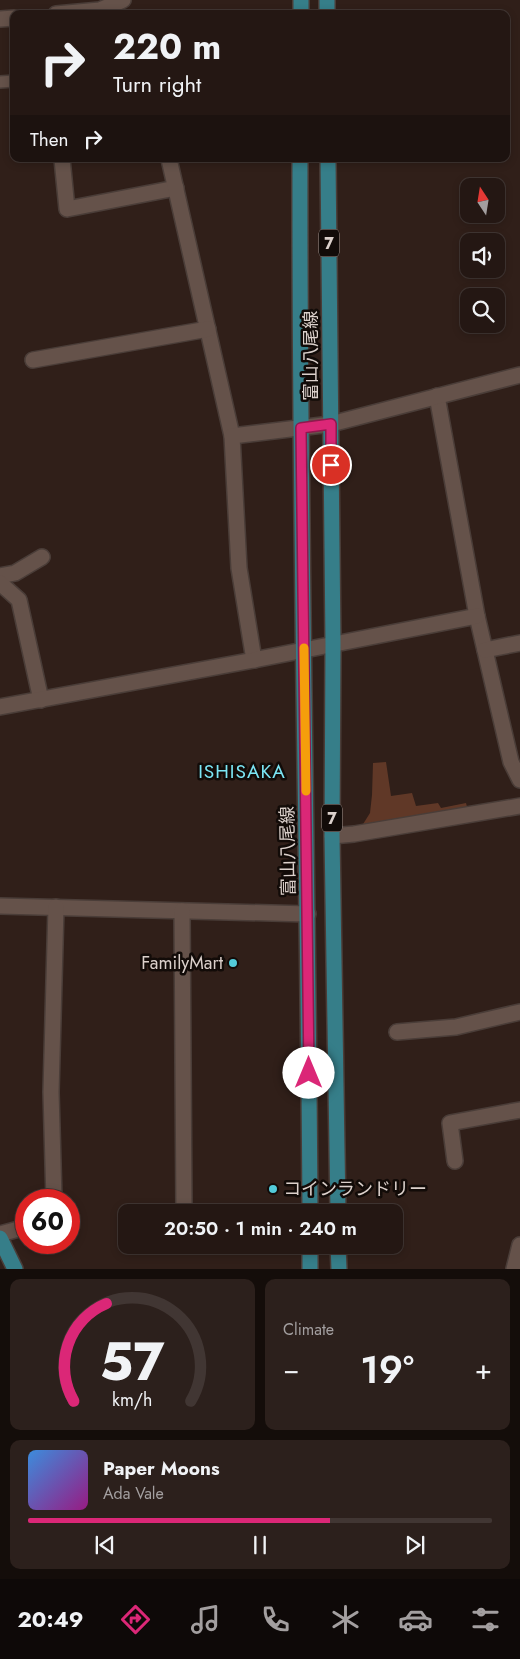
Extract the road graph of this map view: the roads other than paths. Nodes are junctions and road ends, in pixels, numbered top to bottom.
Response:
1 (122, 4) edge
2 (100, 10) edge
3 (62, 162) edge
4 (170, 162) edge
5 (300, 162) edge
6 (328, 162) edge
7 (176, 188) junction
8 (208, 329) junction
9 (33, 360) dead end
10 (520, 375) edge
11 (437, 396) junction
12 (331, 424) junction
13 (301, 428) junction
14 (232, 436) junction
15 (42, 557) dead end
16 (0, 576) edge
17 (0, 583) edge
18 (476, 616) junction
19 (520, 643) edge
20 (334, 644) junction
21 (304, 650) junction
22 (485, 650) junction
23 (254, 660) junction
24 (41, 700) junction
25 (0, 707) edge
26 (515, 761) edge
27 (520, 780) edge
28 (520, 806) edge
29 (332, 836) junction
30 (0, 906) edge
31 (56, 907) junction
32 (182, 911) junction
33 (308, 914) junction
34 (520, 1012) edge
35 (397, 1032) dead end
36 (520, 1110) edge
37 (455, 1161) dead end
38 (54, 1189) edge
39 (184, 1204) edge
40 (310, 1204) edge
41 (338, 1204) edge
42 (15, 1230) edge
43 (0, 1234) edge
44 (0, 1238) edge
45 (520, 1245) edge
46 (310, 1254) edge
47 (338, 1254) edge
48 (15, 1269) edge
49 (310, 1269) edge
50 (338, 1269) edge
51 (514, 1269) edge

1 - 2 street
3 - 7 street
4 - 7 street
5 - 13 main road, 富山八尾線 / 7
6 - 12 main road, 富山八尾線 / 7
7 - 8 street
8 - 9 street
8 - 14 street
10 - 11 street
11 - 12 street
11 - 18 street
12 - 13 street
12 - 20 main road, 富山八尾線 / 7
13 - 14 street
13 - 21 main road, 富山八尾線 / 7
14 - 23 street
15 - 16 street
17 - 24 street
18 - 20 street
18 - 22 street
19 - 22 street
20 - 21 street
20 - 29 main road, 富山八尾線 / 7
21 - 23 street
21 - 33 main road, 富山八尾線 / 7
22 - 26 street
23 - 24 street
24 - 25 street
26 - 27 street
28 - 29 street
29 - 41 main road, 富山八尾線 / 7
30 - 31 street
31 - 32 street
31 - 38 street
32 - 33 street
32 - 39 street
33 - 40 main road, 富山八尾線 / 7
34 - 35 street
36 - 37 street
42 - 43 street
44 - 48 main road
45 - 51 street
46 - 49 main road
47 - 50 main road

